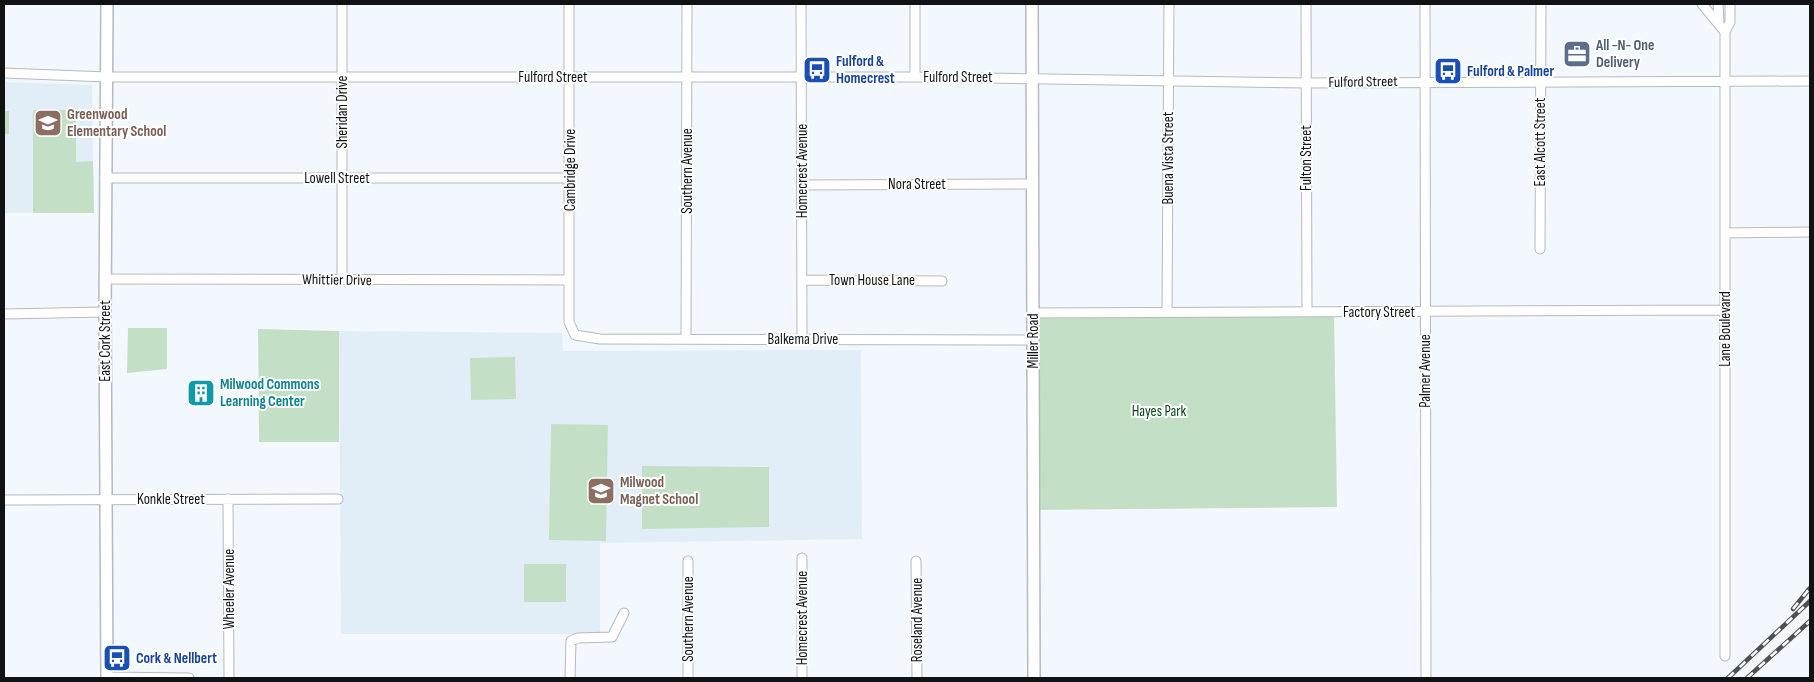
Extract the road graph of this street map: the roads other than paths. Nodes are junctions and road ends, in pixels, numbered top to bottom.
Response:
1 (107, 4) edge
2 (342, 4) edge
3 (569, 4) edge
4 (687, 4) edge
5 (801, 4) edge
6 (915, 4) edge
7 (1032, 4) edge
8 (1168, 4) edge
9 (1306, 4) edge
10 (1425, 4) edge
11 (1540, 4) edge
12 (1702, 4) edge
13 (1718, 4) edge
14 (1730, 4) edge
15 (1719, 22) junction
16 (1725, 32) junction
17 (4, 74) edge
18 (106, 77) junction
19 (342, 77) junction
20 (801, 77) junction
21 (916, 77) junction
22 (570, 78) junction
23 (687, 78) junction
24 (1032, 80) junction
25 (1540, 80) junction
26 (1168, 81) junction
27 (1424, 81) junction
28 (1725, 81) junction
29 (1810, 81) edge
30 (1306, 82) junction
31 (105, 178) junction
32 (342, 178) junction
33 (570, 178) junction
34 (1033, 184) junction
35 (802, 185) junction
36 (1725, 232) junction
37 (1810, 232) edge
38 (1540, 249) dead end
39 (105, 280) junction
40 (342, 280) junction
41 (569, 280) junction
42 (802, 280) junction
43 (942, 281) dead end
44 (1725, 310) junction
45 (105, 312) junction
46 (1167, 312) junction
47 (1307, 312) junction
48 (1425, 312) junction
49 (1032, 313) junction
50 (4, 314) edge
51 (575, 335) joint
52 (686, 338) junction
53 (802, 339) junction
54 (1032, 340) junction
55 (338, 499) dead end
56 (4, 500) edge
57 (106, 500) junction
58 (228, 500) junction
59 (802, 558) dead end
60 (688, 561) dead end
61 (916, 561) dead end
62 (624, 614) dead end
63 (1725, 656) dead end
64 (107, 678) edge
65 (190, 678) edge
66 (229, 678) edge
67 (570, 678) edge
68 (688, 678) edge
69 (802, 678) edge
70 (917, 678) edge
71 (1034, 678) edge
72 (1426, 678) edge

1 - 18 street, East Cork Street
2 - 19 street, Sheridan Drive
3 - 22 street, Cambridge Drive
4 - 23 street, Southern Avenue
5 - 20 street, Homecrest Avenue
6 - 21 street
7 - 24 street, Miller Road
8 - 26 street, Buena Vista Street
9 - 30 street, Fulton Street
10 - 27 street, Palmer Avenue
11 - 25 street, East Alcott Street
12 - 15 street
13 - 15 street
14 - 16 street, Lane Boulevard
15 - 16 street
16 - 28 street, Lane Boulevard
17 - 18 street, Fulford Street
18 - 19 street, Fulford Street
18 - 31 street, East Cork Street
19 - 22 street, Fulford Street
19 - 32 street, Sheridan Drive
20 - 21 street, Fulford Street
20 - 23 street, Fulford Street
20 - 35 street, Homecrest Avenue
21 - 24 street, Fulford Street
22 - 23 street, Fulford Street
22 - 33 street, Cambridge Drive
23 - 52 street, Southern Avenue
24 - 26 street, Fulford Street
24 - 34 street, Miller Road
25 - 27 street, Fulford Street
25 - 28 street, Fulford Street
25 - 38 street, East Alcott Street
26 - 30 street, Fulford Street
26 - 46 street, Buena Vista Street
27 - 30 street, Fulford Street
27 - 48 street, Palmer Avenue
28 - 29 street, Fulford Street
28 - 36 street, Lane Boulevard
30 - 47 street, Fulton Street
31 - 32 street, Lowell Street
31 - 39 street, East Cork Street
32 - 33 street, Lowell Street
32 - 40 street, Sheridan Drive
33 - 41 street, Cambridge Drive
34 - 35 street, Nora Street
34 - 49 street, Miller Road
35 - 42 street, Homecrest Avenue
36 - 37 street
36 - 44 street, Lane Boulevard
39 - 40 street, Whittier Drive
39 - 45 street, East Cork Street
40 - 41 street, Whittier Drive
41 - 51 street, Cambridge Drive
42 - 43 street, Town House Lane
42 - 53 street, Homecrest Avenue
44 - 48 street, Factory Street
44 - 63 street, Lane Boulevard
45 - 50 street
45 - 57 street, East Cork Street
46 - 47 street, Factory Street
46 - 49 street, Factory Street
47 - 48 street, Factory Street
48 - 72 street, Palmer Avenue
49 - 54 street, Miller Road
51 - 52 street, Balkema Drive
52 - 53 street, Balkema Drive
53 - 54 street, Balkema Drive
54 - 71 street, Miller Road
55 - 58 street, Konkle Street
56 - 57 street, Konkle Street
57 - 58 street, Konkle Street
57 - 64 street, East Cork Street
58 - 66 street, Wheeler Avenue
59 - 69 street, Homecrest Avenue
60 - 68 street, Southern Avenue
61 - 70 street, Roseland Avenue
62 - 67 street
64 - 65 street

